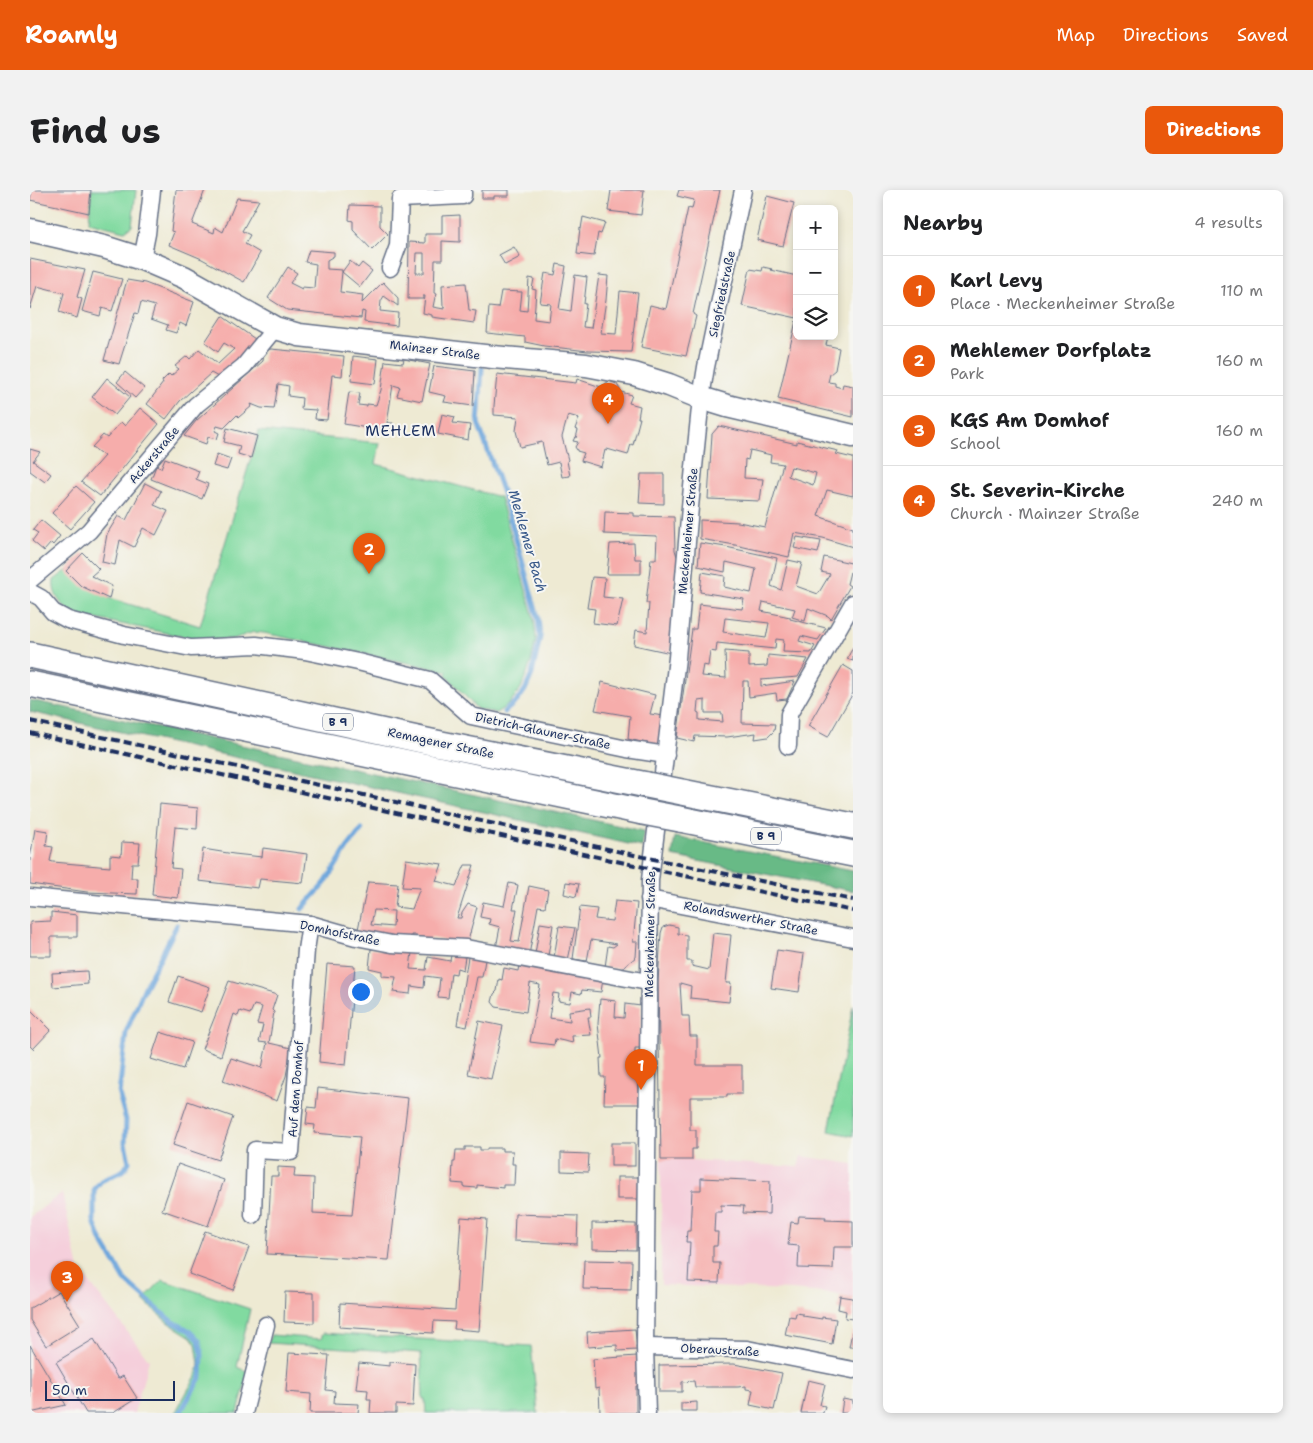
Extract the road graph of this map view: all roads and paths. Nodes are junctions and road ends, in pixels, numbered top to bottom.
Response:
1 (152, 190) edge
2 (463, 190) edge
3 (743, 190) edge
4 (30, 230) edge
5 (142, 259) junction
6 (390, 268) dead end
7 (275, 328) junction
8 (701, 398) junction
9 (853, 436) edge
10 (30, 580) edge
11 (30, 592) edge
12 (853, 603) edge
13 (30, 655) edge
14 (30, 684) edge
15 (788, 746) dead end
16 (666, 755) junction
17 (853, 826) edge
18 (853, 854) edge
19 (30, 897) edge
20 (649, 899) junction
21 (310, 924) junction
22 (853, 938) edge
23 (648, 982) junction
24 (253, 1215) dead end
25 (266, 1325) dead end
26 (645, 1346) junction
27 (853, 1370) edge
28 (244, 1413) edge
29 (648, 1413) edge

1 - 5 street
2 - 6 street
3 - 8 street, Siegfriedstraße
4 - 5 street, Mainzer Straße
5 - 7 street, Mainzer Straße
7 - 8 street, Mainzer Straße
7 - 10 street, Ackerstraße
8 - 9 street, Mainzer Straße
8 - 16 street, Meckenheimer Straße
11 - 16 street, Dietrich-Glauner-Straße
12 - 15 street
13 - 17 main road, Remagener Straße / B 9, bridge
14 - 18 main road, B 9, bridge
16 - 20 street, Meckenheimer Straße
19 - 21 street, Domhofstraße
20 - 22 street, Rolandswerther Straße
20 - 23 street, Meckenheimer Straße
21 - 23 street, Domhofstraße
21 - 24 street, Auf dem Domhof
23 - 26 street, Meckenheimer Straße
25 - 28 street
26 - 27 street, Oberaustraße
26 - 29 street, Meckenheimer Straße

